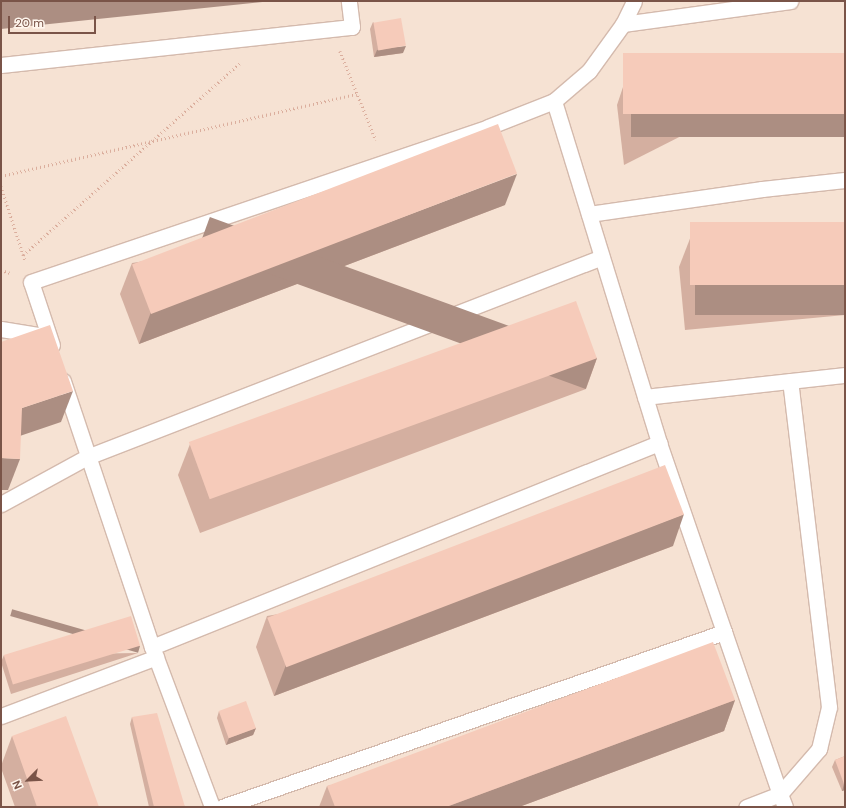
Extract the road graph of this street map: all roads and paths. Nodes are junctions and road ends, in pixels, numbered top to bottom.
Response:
1 (349, 1) edge
2 (634, 1) edge
3 (790, 1) edge
4 (623, 24) junction
5 (331, 30) junction
6 (269, 36) junction
7 (1, 65) edge
8 (357, 94) junction
9 (554, 101) junction
10 (151, 141) junction
11 (385, 162) junction
12 (1, 176) edge
13 (845, 180) edge
14 (1, 186) edge
15 (589, 214) junction
16 (23, 255) junction
17 (602, 257) junction
18 (31, 282) junction
19 (1, 329) edge
20 (49, 337) junction
21 (845, 375) edge
22 (790, 381) junction
23 (645, 397) junction
24 (659, 443) junction
25 (87, 458) junction
26 (1, 504) edge
27 (724, 632) junction
28 (154, 652) junction
29 (1, 716) edge
30 (783, 800) edge
31 (212, 807) edge
32 (222, 807) edge
33 (746, 807) edge

1 - 5 lane
2 - 4 lane
3 - 4 lane
4 - 9 lane
5 - 6 lane
5 - 8 path
6 - 7 lane
6 - 10 path
8 - 10 path
8 - 11 path
9 - 11 lane
9 - 15 lane
10 - 12 path
10 - 16 path
11 - 18 lane
13 - 15 lane
14 - 16 path
15 - 17 lane
16 - 18 path
17 - 23 lane
17 - 25 lane
18 - 20 lane
19 - 20 lane
20 - 25 lane
21 - 22 lane
22 - 23 lane
22 - 30 lane
23 - 24 lane
24 - 27 lane
24 - 28 lane
25 - 26 lane
25 - 28 lane
27 - 30 lane
27 - 32 lane
28 - 29 lane
28 - 31 lane
30 - 33 lane

